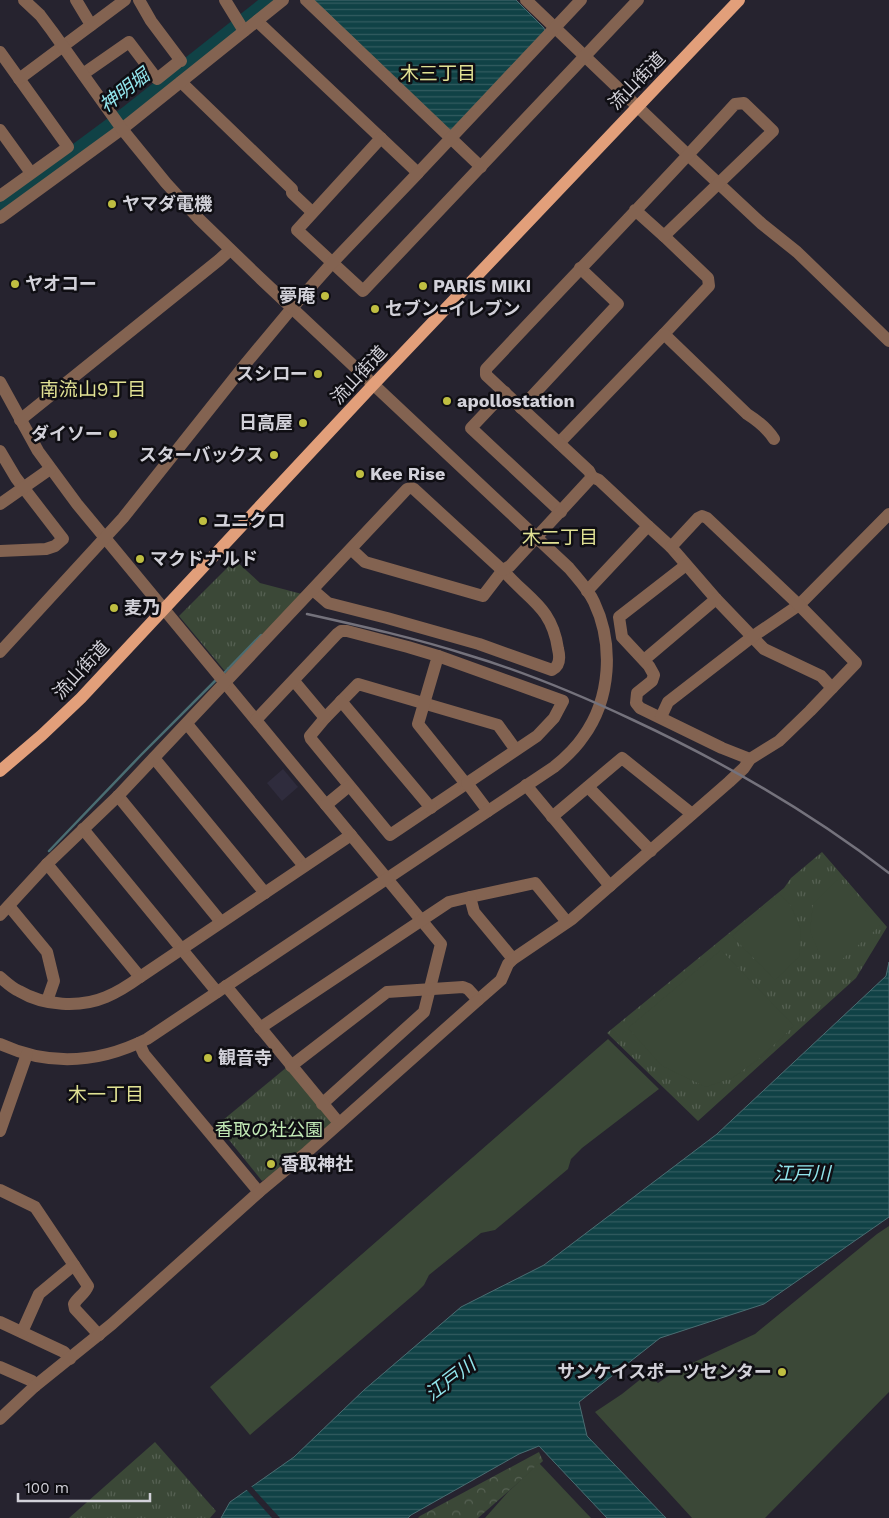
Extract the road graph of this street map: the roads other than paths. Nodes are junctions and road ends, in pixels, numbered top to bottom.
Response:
1 (24, 0) edge
2 (76, 0) edge
3 (125, 0) edge
4 (139, 0) edge
5 (225, 0) edge
6 (283, 0) edge
7 (306, 0) edge
8 (526, 0) edge
9 (581, 0) edge
10 (638, 0) edge
11 (739, 0) edge
12 (257, 20) junction
13 (91, 24) junction
14 (241, 26) junction
15 (555, 28) junction
16 (63, 46) junction
17 (0, 52) edge
18 (585, 56) junction
19 (83, 74) junction
20 (19, 79) junction
21 (181, 82) junction
22 (638, 106) junction
23 (119, 124) junction
24 (0, 130) edge
25 (381, 138) junction
26 (451, 138) junction
27 (688, 155) junction
28 (481, 167) junction
29 (31, 173) junction
30 (418, 173) junction
31 (718, 184) junction
32 (0, 196) edge
33 (635, 210) junction
34 (312, 212) junction
35 (0, 218) edge
36 (664, 236) junction
37 (230, 250) junction
38 (332, 263) junction
39 (580, 268) junction
40 (292, 308) junction
41 (664, 334) junction
42 (889, 340) edge
43 (0, 382) edge
44 (374, 384) junction
45 (505, 392) junction
46 (521, 408) junction
47 (20, 420) junction
48 (774, 439) dead end
49 (559, 443) junction
50 (0, 451) edge
51 (50, 469) junction
52 (592, 477) junction
53 (23, 488) junction
54 (0, 504) edge
55 (561, 512) junction
56 (889, 514) edge
57 (648, 526) junction
58 (105, 537) junction
59 (537, 538) junction
60 (671, 547) junction
61 (351, 549) junction
62 (0, 551) edge
63 (686, 565) junction
64 (503, 570) junction
65 (313, 590) junction
66 (587, 591) junction
67 (716, 599) junction
68 (798, 605) junction
69 (163, 608) junction
70 (752, 637) junction
71 (0, 652) edge
72 (438, 656) junction
73 (644, 660) junction
74 (294, 681) junction
75 (225, 682) junction
76 (832, 688) junction
77 (341, 701) junction
78 (425, 703) junction
79 (661, 717) junction
80 (324, 718) junction
81 (256, 720) junction
82 (187, 724) junction
83 (516, 750) junction
84 (154, 758) junction
85 (750, 759) junction
86 (0, 771) edge
87 (466, 784) junction
88 (526, 785) junction
89 (349, 786) junction
90 (588, 787) junction
91 (118, 796) junction
92 (326, 805) junction
93 (430, 808) junction
94 (488, 811) junction
95 (692, 814) junction
96 (552, 817) junction
97 (83, 829) junction
98 (351, 835) junction
99 (651, 851) junction
100 (47, 864) junction
101 (304, 866) junction
102 (387, 879) junction
103 (610, 886) junction
104 (265, 893) junction
105 (470, 897) junction
106 (4, 910) edge
107 (421, 921) junction
108 (221, 922) junction
109 (567, 922) junction
110 (182, 948) junction
111 (513, 959) junction
112 (0, 977) edge
113 (140, 977) junction
114 (222, 989) junction
115 (430, 989) junction
116 (478, 1000) junction
117 (47, 1001) junction
118 (260, 1028) junction
119 (139, 1043) junction
120 (0, 1044) edge
121 (27, 1054) junction
122 (291, 1066) junction
123 (322, 1104) junction
124 (339, 1123) junction
125 (0, 1131) edge
126 (0, 1190) edge
127 (259, 1192) junction
128 (74, 1264) junction
129 (0, 1322) edge
130 (22, 1332) junction
131 (98, 1335) junction
132 (70, 1359) junction
133 (0, 1366) edge
134 (35, 1386) junction
135 (0, 1418) edge

1 - 16 street
2 - 13 street
3 - 13 street
4 - 19 street
5 - 14 street
6 - 12 street
7 - 26 street
8 - 15 street
9 - 15 street
10 - 18 street
11 - 22 main road, 流山街道
12 - 14 street
12 - 25 street
13 - 16 street
14 - 21 street
15 - 18 street
15 - 26 street
16 - 19 street
16 - 20 street
17 - 20 street
18 - 22 street
18 - 28 street
19 - 23 street
20 - 29 street
21 - 23 street
21 - 34 street
22 - 27 street
22 - 44 main road, 流山街道
23 - 35 street
23 - 37 street
24 - 29 street
25 - 30 street
25 - 34 street
26 - 28 street
26 - 30 street
27 - 31 street
27 - 31 street
27 - 33 street
28 - 38 street
29 - 32 street
30 - 38 street
31 - 36 street
31 - 42 street
33 - 36 street
33 - 39 street
34 - 38 street
36 - 41 street
37 - 40 street
37 - 47 street
38 - 40 street
39 - 45 street
39 - 46 street
40 - 44 street
40 - 58 street
41 - 48 street
41 - 49 street
43 - 47 street
44 - 59 street
44 - 69 main road, 流山街道
45 - 46 street
45 - 55 street
46 - 49 street
47 - 51 street
49 - 52 street
50 - 53 street
51 - 53 street
51 - 58 street
52 - 55 street
52 - 57 street
53 - 54 street
53 - 62 street
55 - 59 street
56 - 68 street
57 - 60 street
57 - 66 street
58 - 69 street
58 - 71 street
59 - 64 street
59 - 66 street
60 - 63 street
60 - 68 street
61 - 64 street
61 - 64 street
61 - 65 street
63 - 67 street
63 - 73 street
64 - 65 street
65 - 75 street
66 - 88 street
67 - 70 street
67 - 73 street
68 - 70 street
68 - 76 street
69 - 75 street
69 - 86 main road, 流山街道
70 - 76 street
70 - 79 street
72 - 74 street
72 - 78 street
72 - 83 street
73 - 79 street
74 - 80 street
74 - 81 street
75 - 81 street
75 - 82 street
76 - 85 street
77 - 78 street
77 - 80 street
77 - 93 street
78 - 83 street
78 - 87 street
79 - 85 street
80 - 89 street
81 - 92 street
82 - 84 street
82 - 101 street
83 - 87 street
84 - 91 street
84 - 104 street
85 - 95 street
87 - 93 street
87 - 94 street
88 - 94 street
88 - 96 street
89 - 92 street
89 - 93 street
90 - 95 street
90 - 96 street
90 - 99 street
91 - 97 street
91 - 108 street
92 - 98 street
94 - 102 street
95 - 99 street
96 - 103 street
97 - 100 street
97 - 110 street
98 - 101 street
98 - 102 street
99 - 103 street
100 - 106 street
100 - 113 street
101 - 104 street
102 - 107 street
102 - 114 street
103 - 109 street
104 - 108 street
105 - 107 street
105 - 109 street
105 - 111 street
106 - 117 street
107 - 115 street
107 - 118 street
108 - 110 street
109 - 111 street
110 - 113 street
110 - 114 street
111 - 116 street
112 - 117 street
113 - 117 street
114 - 118 street
114 - 119 street
115 - 116 street
115 - 122 street
115 - 123 street
116 - 124 street
118 - 122 street
119 - 121 street
119 - 127 street
120 - 121 street
121 - 125 street
122 - 123 street
123 - 124 street
124 - 127 street
126 - 128 street
127 - 131 street
128 - 130 street
128 - 131 street
129 - 130 street
130 - 132 street
131 - 132 street
132 - 134 street
133 - 134 street
134 - 135 street

